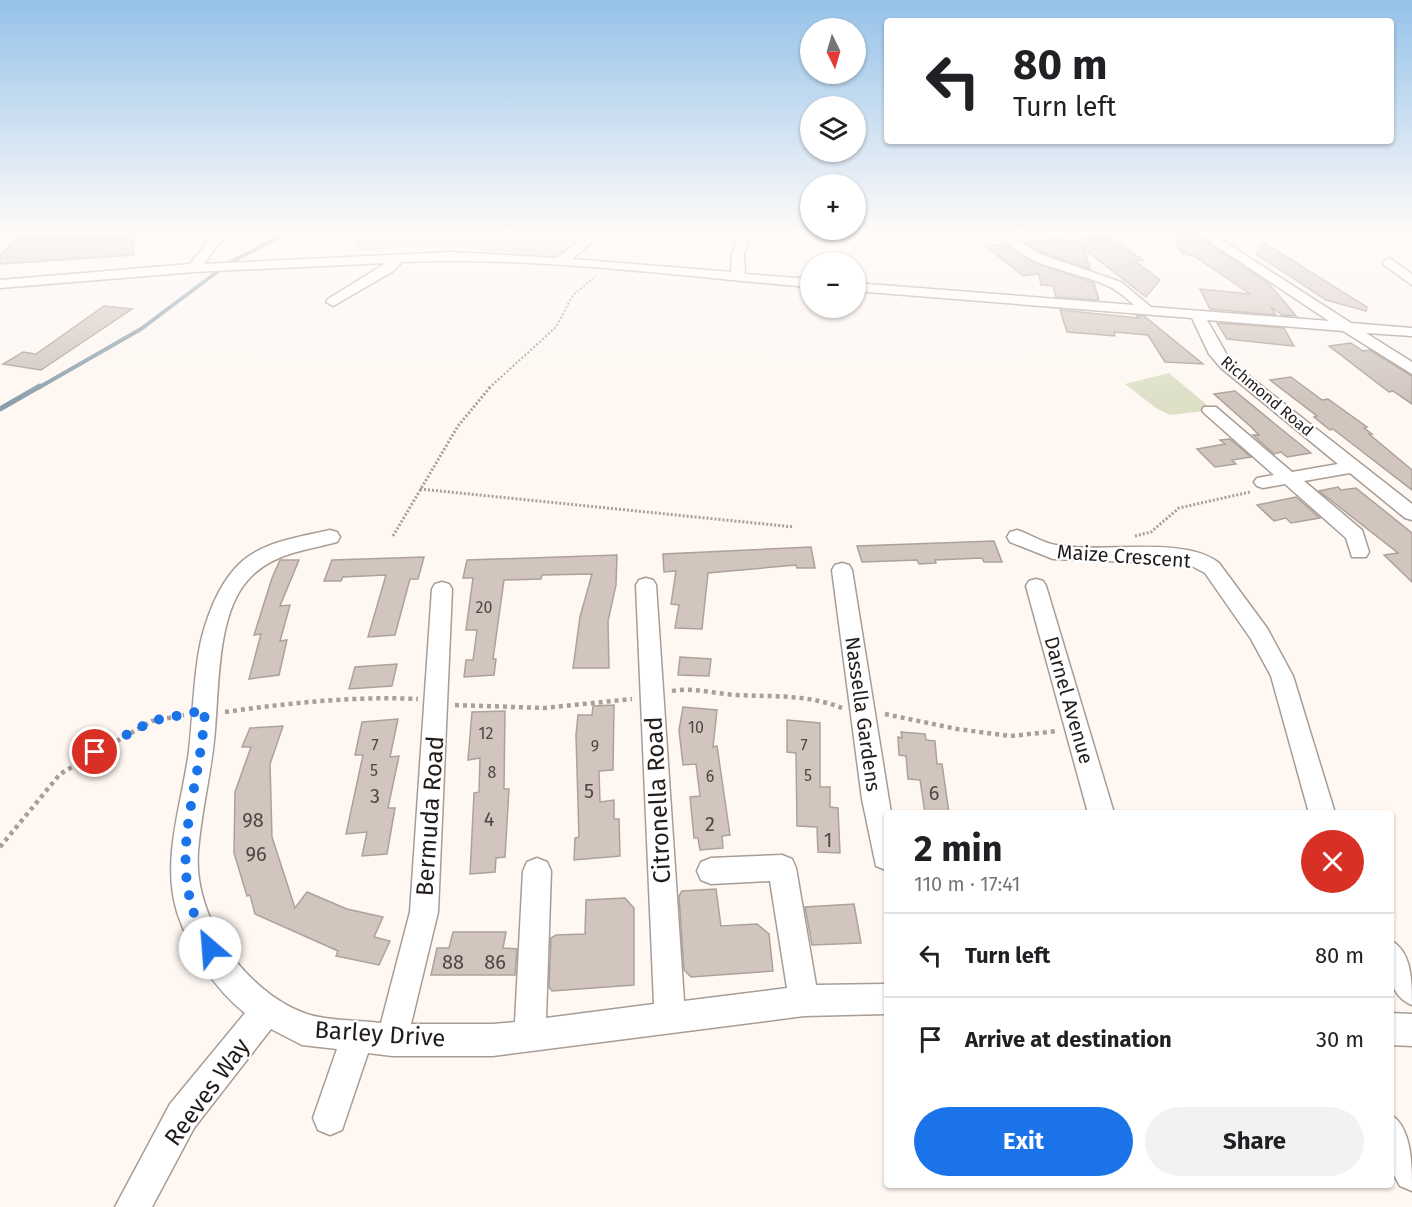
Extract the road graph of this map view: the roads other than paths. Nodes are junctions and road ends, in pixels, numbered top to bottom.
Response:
1 (357, 287) edge
2 (1120, 287) edge
3 (1286, 287) edge
4 (866, 288) edge
5 (333, 302) dead end
6 (1145, 308) junction
7 (1196, 313) junction
8 (1345, 326) junction
9 (1412, 332) edge
10 (1412, 369) edge
11 (1210, 410) dead end
12 (1354, 467) junction
13 (1288, 478) junction
14 (1263, 482) road end
15 (1412, 514) edge
16 (330, 537) dead end
17 (1017, 537) dead end
18 (1359, 552) dead end
19 (842, 570) dead end
20 (646, 585) dead end
21 (1036, 586) dead end
22 (442, 589) dead end
23 (1100, 810) edge
24 (1321, 810) edge
25 (884, 846) edge
26 (537, 870) dead end
27 (711, 871) dead end
28 (1394, 961) edge
29 (1412, 990) edge
30 (884, 999) edge
31 (804, 1001) junction
32 (267, 1010) junction
33 (670, 1016) junction
34 (1394, 1029) edge
35 (1412, 1030) edge
36 (530, 1036) junction
37 (357, 1037) junction
38 (392, 1040) junction
39 (330, 1118) dead end
40 (1394, 1139) edge
41 (1412, 1174) edge
42 (133, 1207) edge

1 - 5 street
2 - 6 street
3 - 8 street
4 - 6 street
6 - 7 street
7 - 8 street
7 - 12 street, Richmond Road
8 - 9 street
8 - 10 street
11 - 13 street
12 - 13 street
12 - 15 street, Richmond Road
13 - 14 street
13 - 18 street
16 - 32 street, Barley Drive
17 - 24 street, Maize Crescent
19 - 25 street, Nassella Gardens
20 - 33 street, Citronella Road
21 - 23 street, Darnel Avenue
22 - 38 street, Bermuda Road
26 - 36 street
27 - 31 street
28 - 29 street
30 - 31 street, Barley Drive
31 - 33 street, Barley Drive
32 - 37 street, Barley Drive
32 - 42 street, Reeves Way
33 - 36 street, Barley Drive
34 - 35 street
36 - 38 street, Barley Drive
37 - 38 street, Barley Drive
37 - 39 street
40 - 41 street

